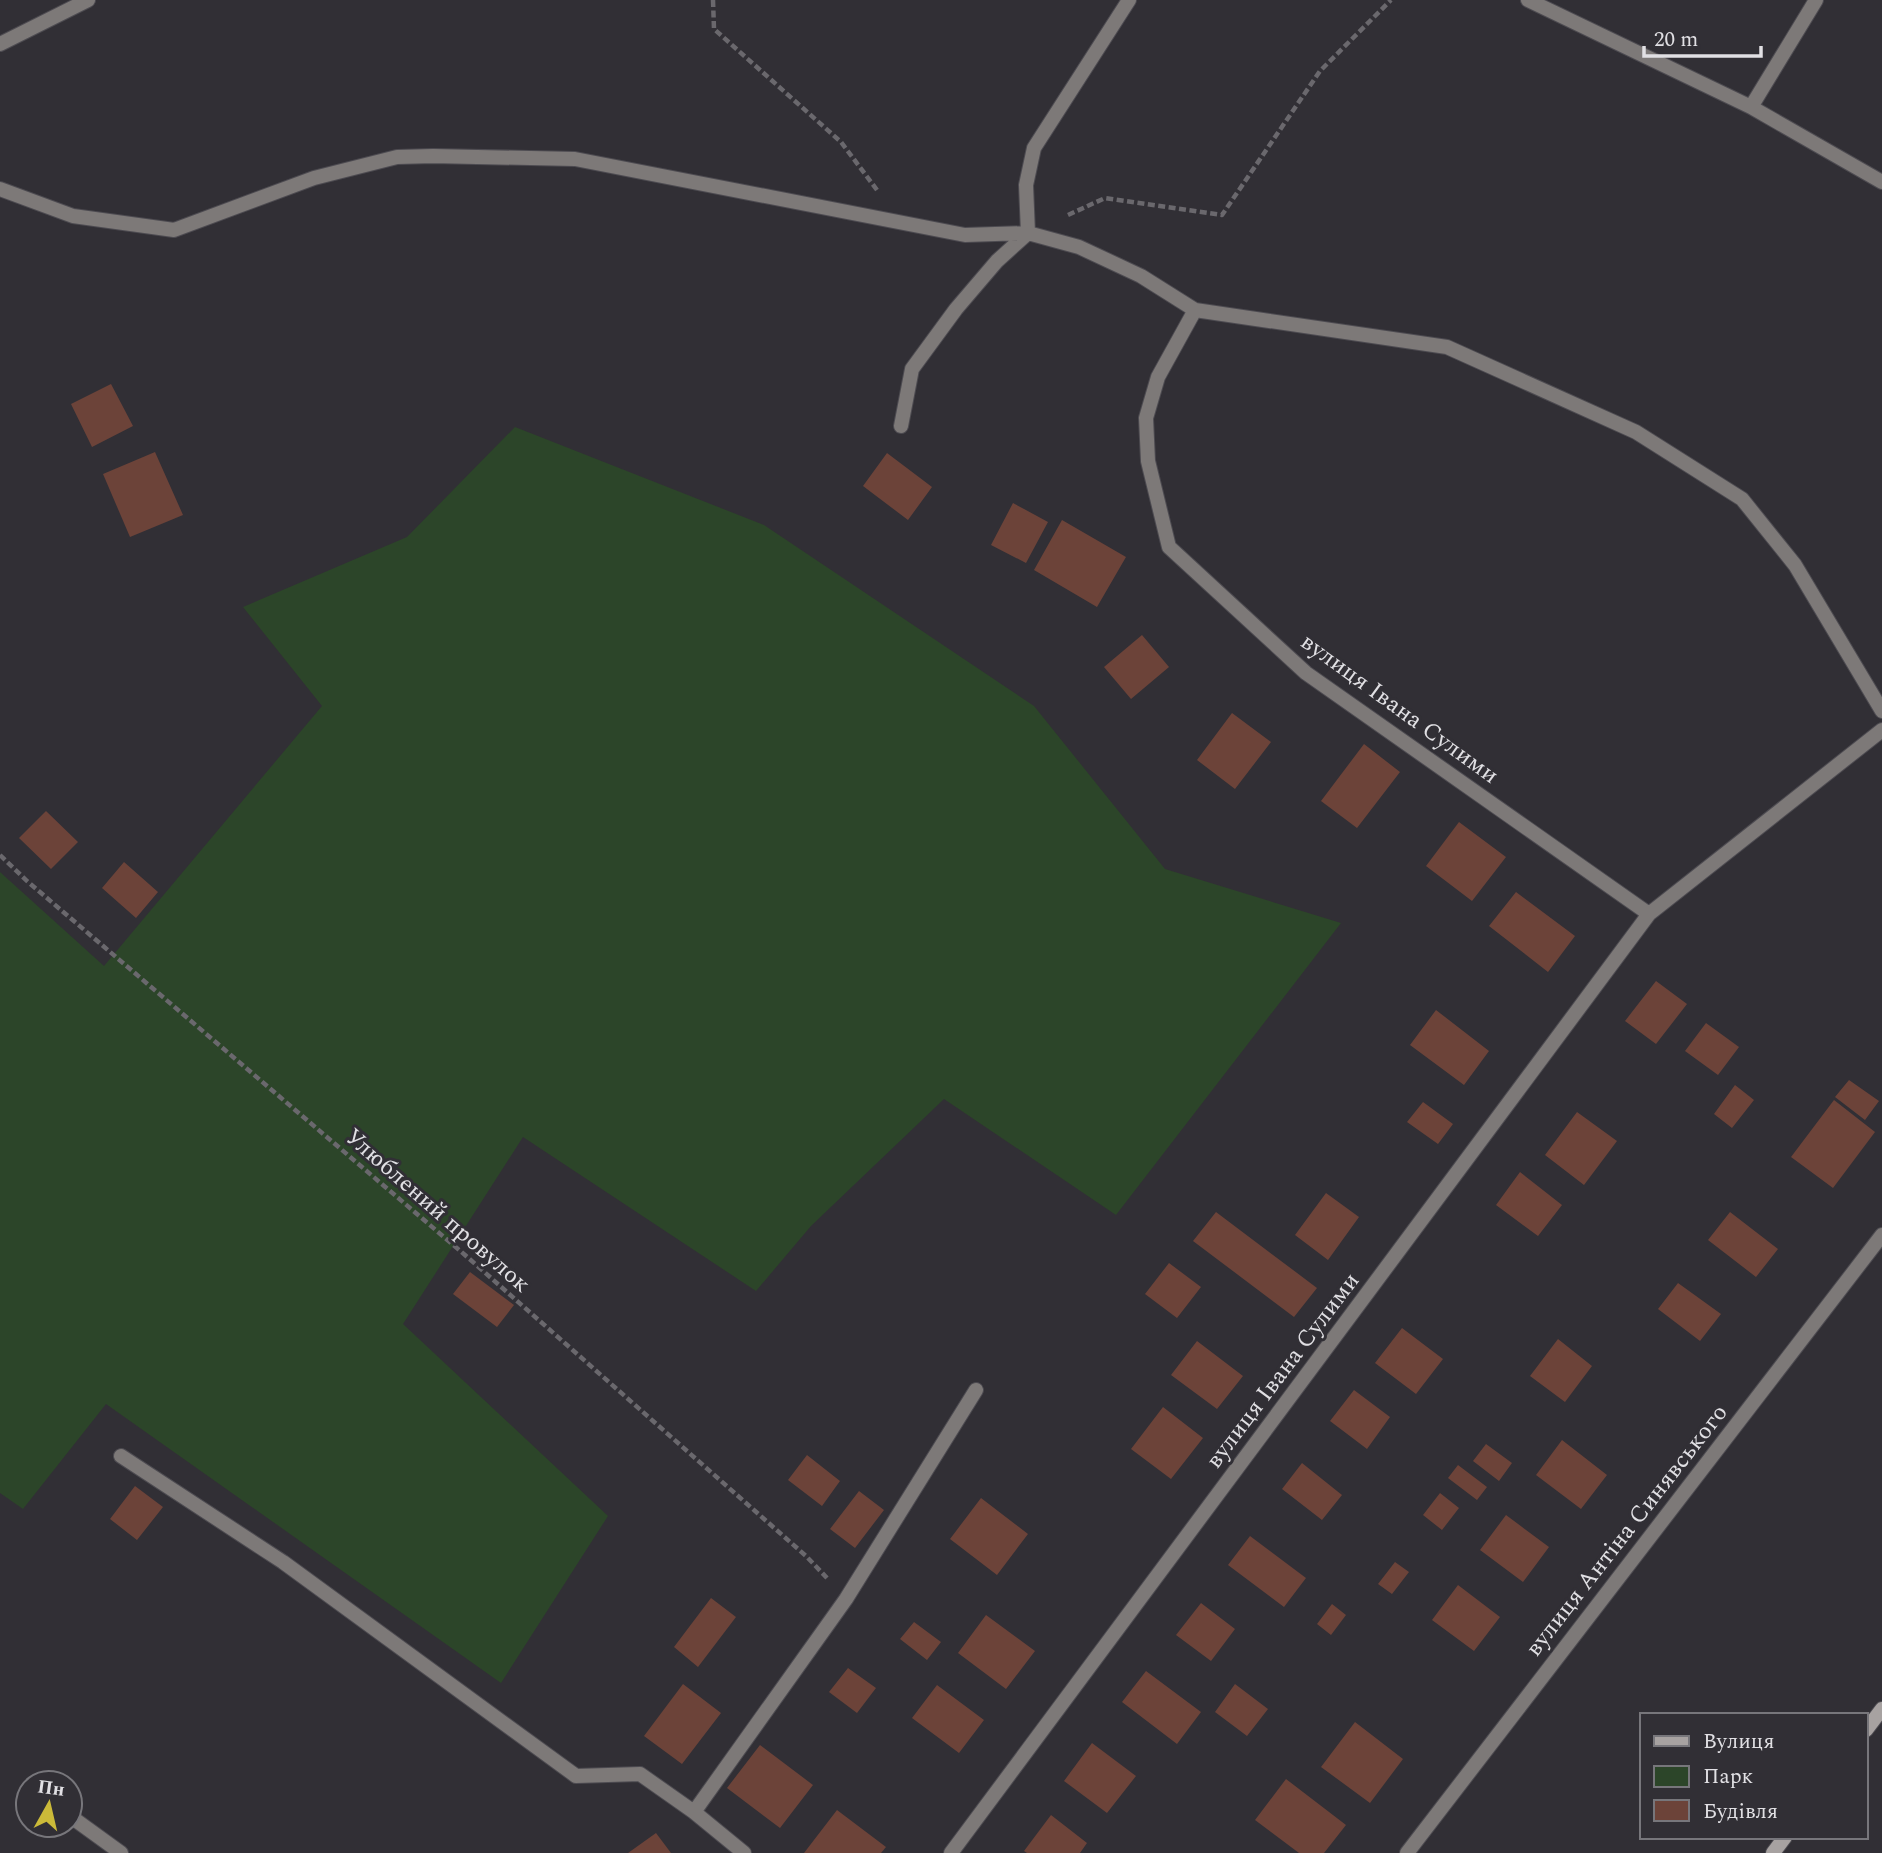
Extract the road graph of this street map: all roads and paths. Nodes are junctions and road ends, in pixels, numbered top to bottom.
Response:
1 (88, 0) edge
2 (713, 0) edge
3 (1129, 0) edge
4 (1391, 0) edge
5 (1528, 0) edge
6 (1816, 0) edge
7 (0, 44) edge
8 (1751, 107) junction
9 (1882, 182) edge
10 (0, 189) edge
11 (901, 223) junction
12 (1028, 233) junction
13 (1195, 310) junction
14 (901, 426) dead end
15 (1882, 711) edge
16 (1882, 730) edge
17 (0, 855) edge
18 (1649, 914) junction
19 (1882, 1235) edge
20 (976, 1390) dead end
21 (121, 1456) dead end
22 (846, 1599) junction
23 (1882, 1709) edge
24 (1868, 1727) edge
25 (694, 1812) junction
26 (84, 1826) edge
27 (121, 1853) edge
28 (744, 1853) edge
29 (951, 1853) edge
30 (1407, 1853) edge

1 - 7 street
2 - 11 path
3 - 12 street
4 - 12 path
5 - 8 street
6 - 8 street
8 - 9 street
10 - 11 street
11 - 12 street
12 - 13 street
12 - 14 street
13 - 15 street
13 - 18 street, вулиця Івана Сулими
16 - 18 street, вулиця Івана Сулими
17 - 22 path, Улюблений провулок
18 - 29 street, вулиця Івана Сулими
19 - 30 street, вулиця Антіна Синявського
20 - 22 street
21 - 25 street
22 - 25 street
23 - 24 street
25 - 28 street
26 - 27 street

